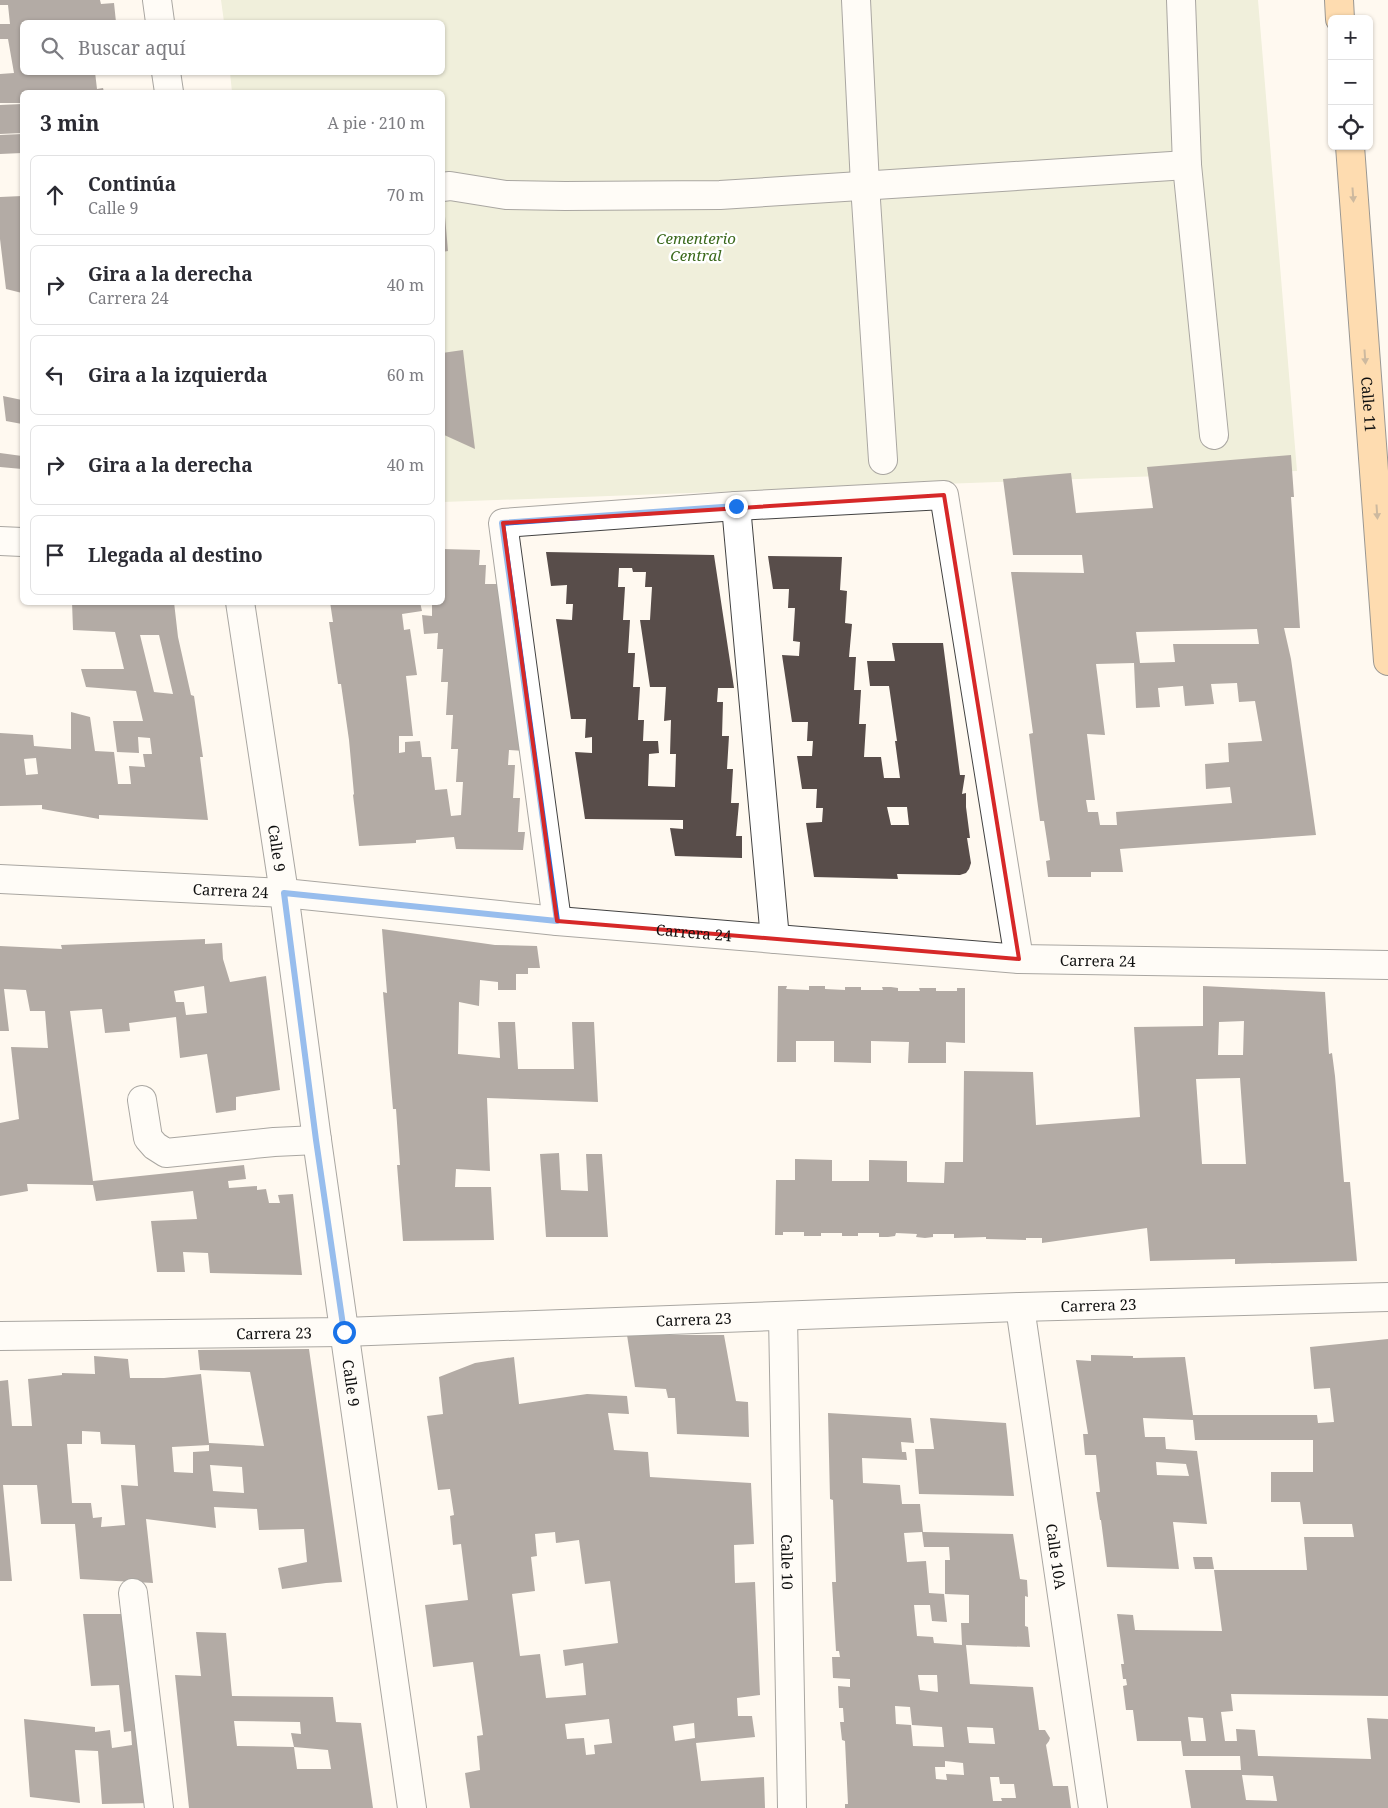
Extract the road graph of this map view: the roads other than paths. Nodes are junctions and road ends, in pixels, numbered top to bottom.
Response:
1 (157, 0) edge
2 (856, 0) edge
3 (1181, 0) edge
4 (1339, 0) edge
5 (1340, 15) edge
6 (160, 20) edge
7 (166, 75) edge
8 (169, 90) edge
9 (1350, 150) edge
10 (1187, 165) junction
11 (865, 185) junction
12 (445, 187) edge
13 (1214, 435) dead end
14 (883, 460) dead end
15 (736, 506) junction
16 (0, 541) edge
17 (20, 542) edge
18 (240, 605) edge
19 (1388, 661) edge
20 (0, 879) edge
21 (284, 893) junction
22 (557, 921) junction
23 (775, 939) junction
24 (1019, 960) junction
25 (1388, 965) edge
26 (142, 1100) dead end
27 (316, 1140) junction
28 (1388, 1296) edge
29 (1020, 1307) junction
30 (783, 1316) junction
31 (344, 1332) junction
32 (0, 1336) edge
33 (133, 1593) dead end
34 (159, 1808) edge
35 (412, 1808) edge
36 (792, 1808) edge
37 (1093, 1808) edge

1 - 6 street
2 - 11 street
3 - 10 street
4 - 5 main road
7 - 8 street
9 -> 19 main road, Calle 11
10 - 11 street
10 - 13 street
11 - 12 street
11 - 14 street
15 - 22 street
15 - 23 street
15 - 24 street
16 - 17 street
18 - 21 street, Calle 9
20 - 21 street, Carrera 24
21 - 22 street, Carrera 24
21 - 27 street, Calle 9
22 - 23 street, Carrera 24
23 - 24 street, Carrera 24
24 - 25 street, Carrera 24
26 - 27 street
27 - 31 street, Calle 9
28 - 29 street, Carrera 23
29 - 30 street, Carrera 23
29 - 37 street, Calle 10A
30 - 31 street, Carrera 23
30 - 36 street, Calle 10
31 - 32 street, Carrera 23
31 - 35 street, Calle 9
33 - 34 street

